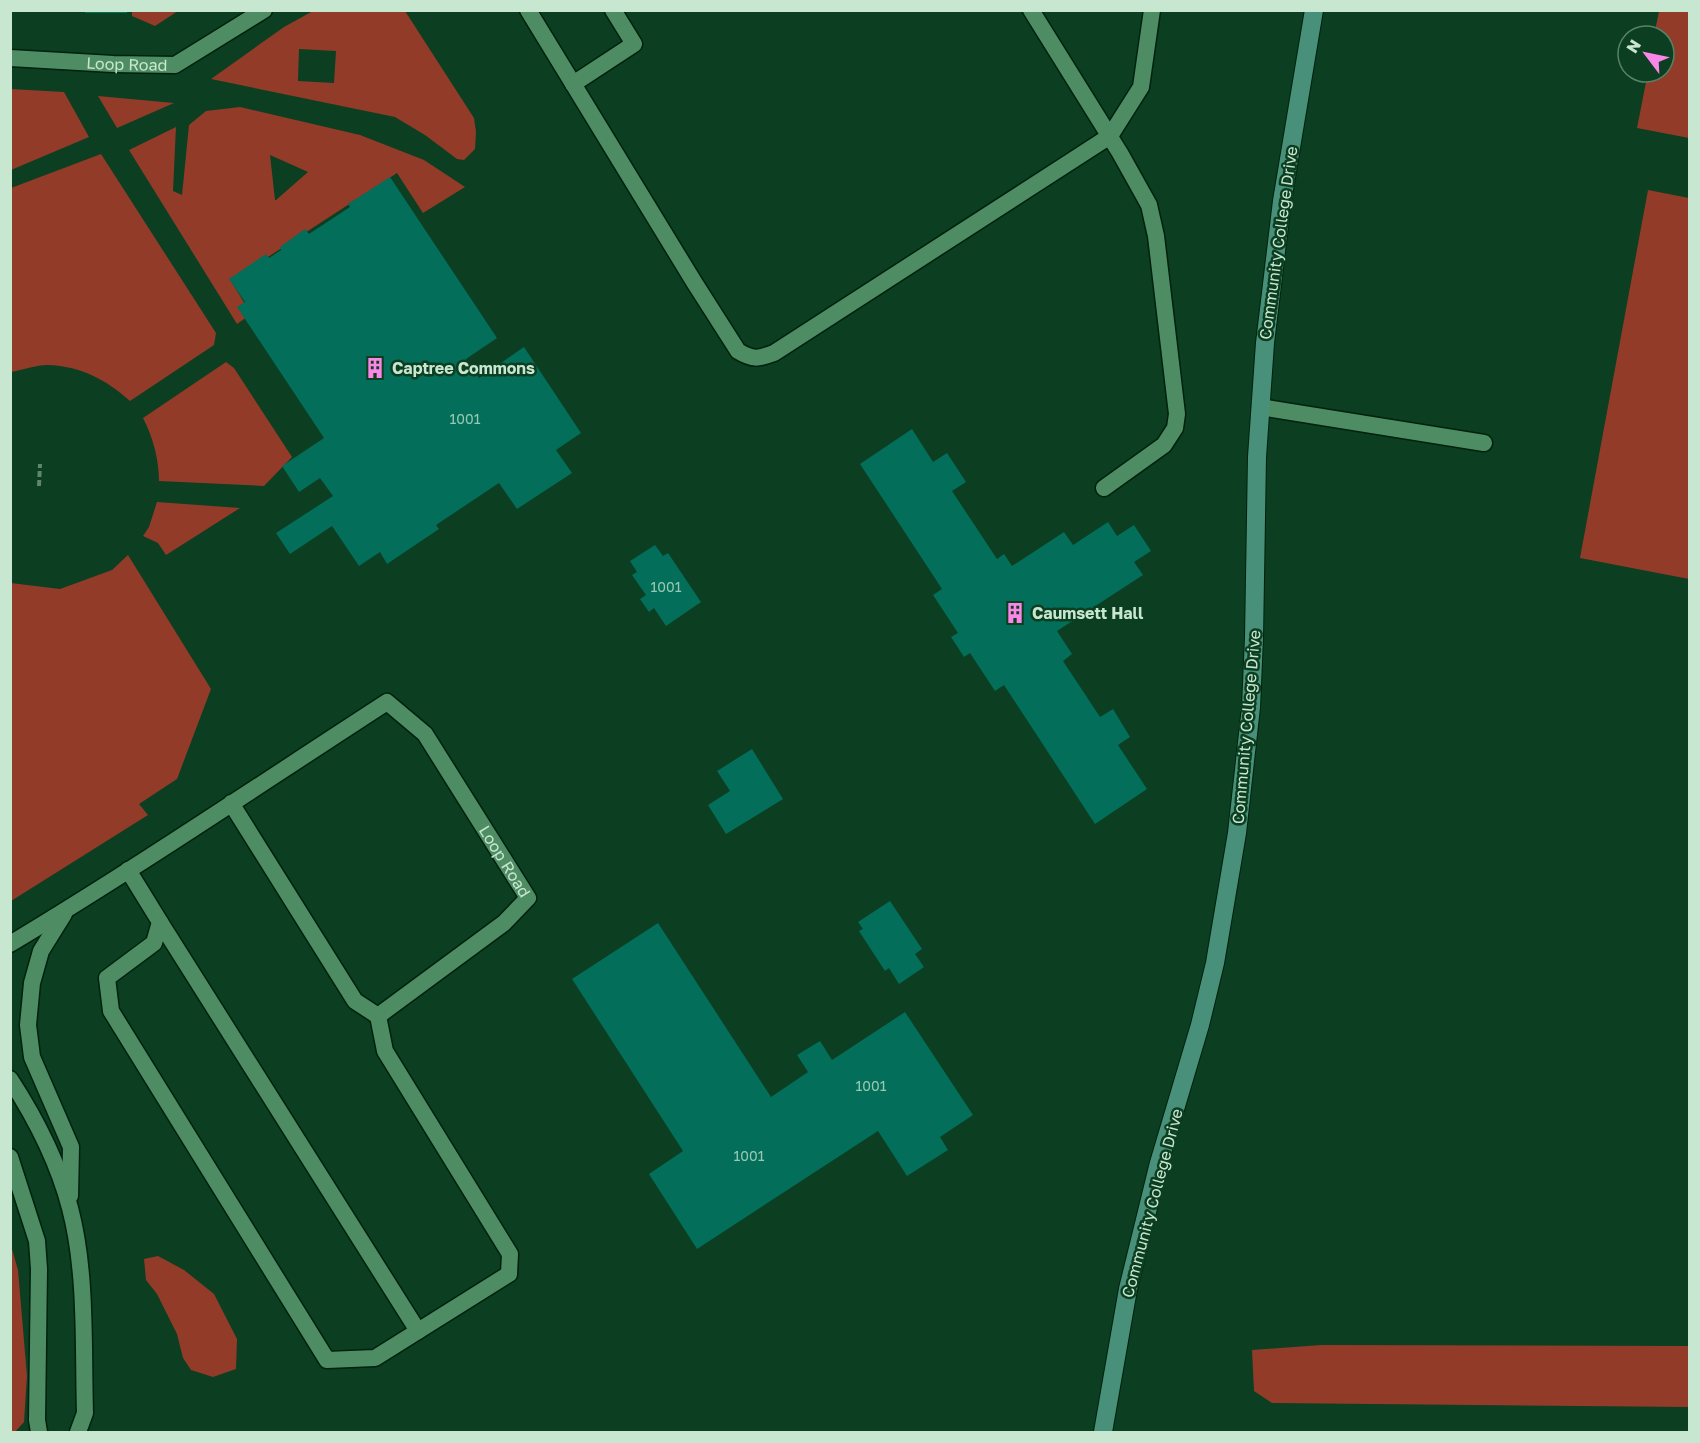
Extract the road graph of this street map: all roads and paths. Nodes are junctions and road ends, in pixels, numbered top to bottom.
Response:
1 (264, 10) edge
2 (528, 10) edge
3 (613, 10) edge
4 (1031, 10) edge
5 (1152, 10) edge
6 (1314, 10) edge
7 (10, 58) edge
8 (573, 84) junction
9 (1110, 136) junction
10 (1260, 407) junction
11 (1484, 443) dead end
12 (40, 464) dead end
13 (39, 486) dead end
14 (1104, 488) dead end
15 (231, 803) junction
16 (128, 870) junction
17 (67, 910) junction
18 (160, 922) junction
19 (10, 944) edge
20 (378, 1016) junction
21 (10, 1079) edge
22 (10, 1157) edge
23 (70, 1206) junction
24 (418, 1331) junction
25 (39, 1432) edge
26 (78, 1432) edge
27 (1103, 1432) edge

1 - 7 lane, Loop Road
2 - 8 lane
3 - 8 lane
4 - 9 lane
5 - 9 lane
6 - 10 main road, Community College Drive
8 - 9 lane
9 - 14 lane
10 - 11 lane
10 - 27 main road, Community College Drive
12 - 13 path
15 - 16 lane, Loop Road
15 - 20 lane
15 - 20 lane, Loop Road
16 - 17 lane, Loop Road
16 - 18 lane
17 - 19 lane, Loop Road
17 - 23 lane
18 - 24 lane
18 - 24 lane
20 - 24 lane
21 - 23 lane
22 - 25 lane
23 - 26 lane

